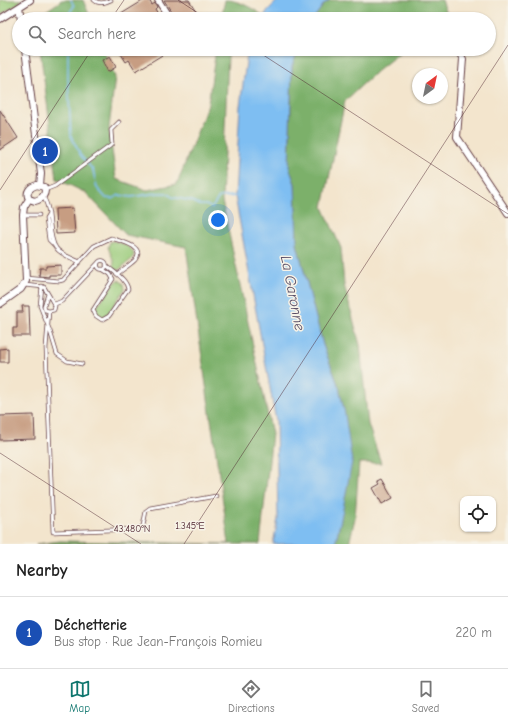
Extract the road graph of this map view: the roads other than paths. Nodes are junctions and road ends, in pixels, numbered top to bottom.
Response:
1 (30, 0) edge
2 (94, 0) edge
3 (111, 0) edge
4 (158, 0) edge
5 (19, 7) junction
6 (20, 12) edge
7 (166, 12) edge
8 (0, 18) edge
9 (26, 56) edge
10 (461, 56) edge
11 (119, 122) dead end
12 (43, 187) junction
13 (43, 197) junction
14 (29, 199) junction
15 (508, 213) edge
16 (23, 215) junction
17 (39, 215) dead end
18 (80, 262) junction
19 (98, 263) junction
20 (106, 265) junction
21 (101, 269) junction
22 (89, 272) junction
23 (117, 274) junction
24 (26, 278) junction
25 (24, 285) junction
26 (42, 286) junction
27 (48, 294) junction
28 (0, 304) edge
29 (55, 304) junction
30 (49, 312) junction
31 (47, 325) junction
32 (82, 364) dead end
33 (216, 496) dead end

1 - 5 street
2 - 3 lane
4 - 7 street
5 - 6 street
5 - 8 street
9 - 12 street
10 - 15 street
11 - 12 lane
12 - 13 street
12 - 14 street
13 - 14 street
13 - 18 lane
14 - 16 street
16 - 17 lane
16 - 24 street
18 - 23 lane
18 - 24 lane
19 - 20 lane
19 - 21 lane
19 - 22 lane
20 - 21 lane
20 - 23 lane
21 - 22 lane
21 - 23 lane
22 - 29 lane
24 - 25 street
25 - 26 lane
25 - 28 street
26 - 27 lane
26 - 31 lane
27 - 29 lane
27 - 30 lane
29 - 30 lane
30 - 31 lane
31 - 32 lane
31 - 33 lane

